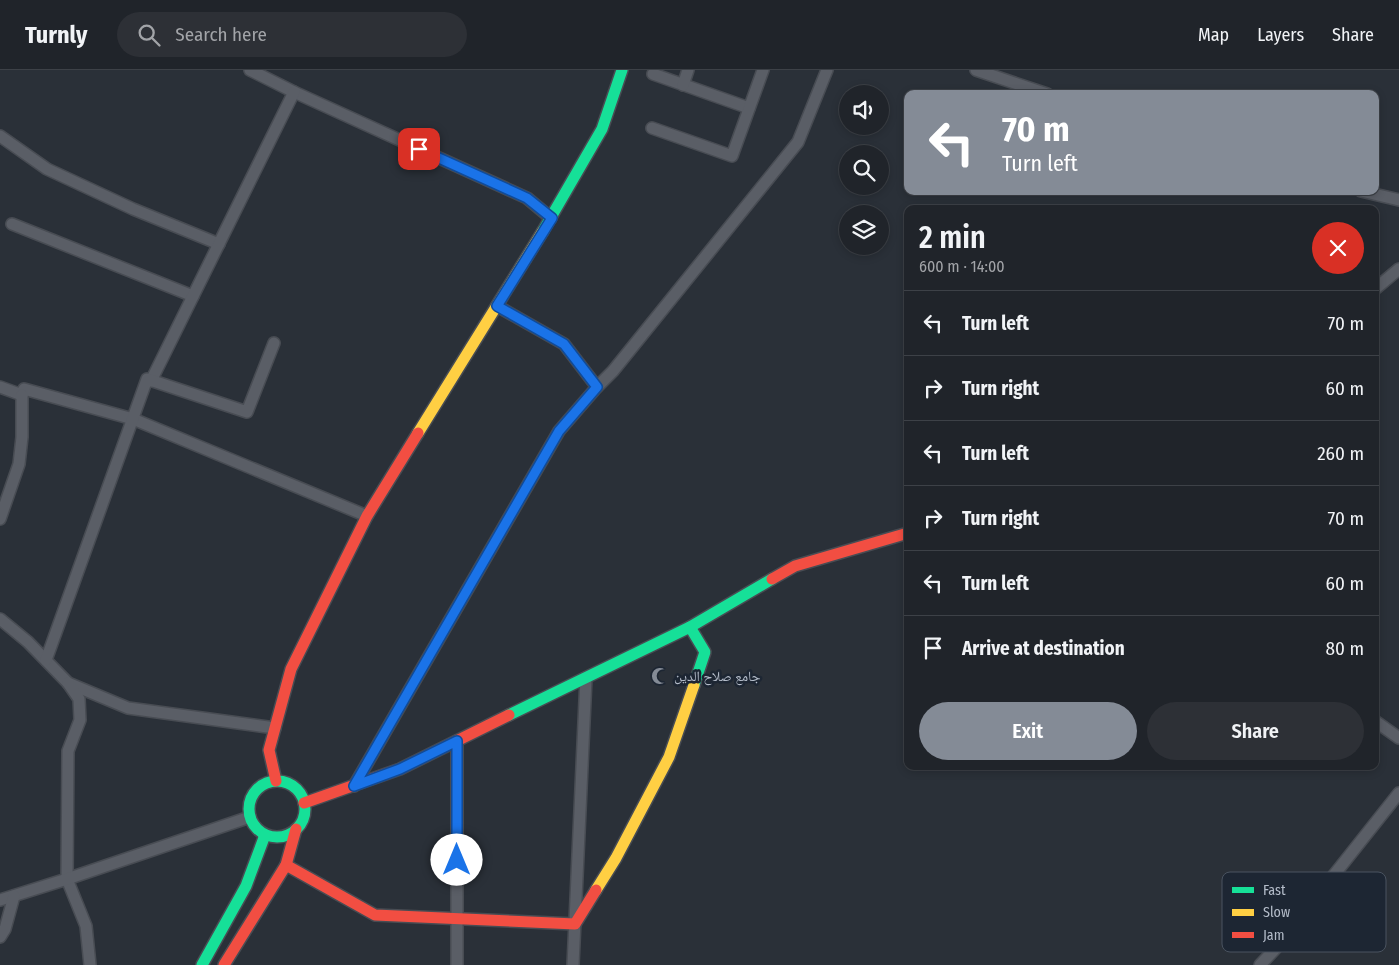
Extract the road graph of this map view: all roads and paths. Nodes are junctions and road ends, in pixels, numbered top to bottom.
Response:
1 (250, 70) edge
2 (622, 70) edge
3 (688, 70) edge
4 (762, 70) edge
5 (827, 70) edge
6 (976, 70) edge
7 (653, 74) dead end
8 (683, 84) junction
9 (1035, 90) edge
10 (294, 92) junction
11 (749, 108) junction
12 (652, 128) dead end
13 (0, 136) edge
14 (1378, 195) edge
15 (1399, 200) edge
16 (552, 218) junction
17 (12, 224) dead end
18 (219, 244) junction
19 (1399, 269) edge
20 (1379, 285) edge
21 (193, 296) junction
22 (497, 306) junction
23 (274, 343) dead end
24 (151, 381) junction
25 (0, 387) edge
26 (597, 387) junction
27 (22, 395) junction
28 (133, 419) junction
29 (367, 516) junction
30 (0, 519) edge
31 (904, 534) edge
32 (0, 620) edge
33 (690, 627) junction
34 (46, 660) junction
35 (586, 678) junction
36 (68, 683) junction
37 (1379, 724) edge
38 (275, 728) junction
39 (1399, 738) edge
40 (457, 741) junction
41 (276, 781) junction
42 (354, 786) junction
43 (1399, 795) edge
44 (304, 804) junction
45 (250, 817) junction
46 (296, 829) junction
47 (265, 835) junction
48 (286, 865) junction
49 (1337, 872) edge
50 (67, 880) junction
51 (14, 896) junction
52 (0, 900) edge
53 (457, 919) junction
54 (575, 924) junction
55 (0, 937) edge
56 (1272, 952) edge
57 (90, 965) edge
58 (202, 965) edge
59 (224, 965) edge
60 (458, 965) edge
61 (573, 965) edge
62 (1260, 965) edge

1 - 10 street
2 - 16 street
3 - 8 street
4 - 11 street
5 - 26 street
6 - 9 street
7 - 8 street
8 - 11 street
10 - 16 street
10 - 18 street
11 - 12 street
13 - 18 street
14 - 15 street
16 - 22 street
17 - 21 street
18 - 21 street
19 - 20 street
21 - 24 street
22 - 26 street
22 - 29 street
23 - 24 street
24 - 28 street
25 - 27 street
26 - 42 street
27 - 28 street
27 - 30 street
28 - 29 street
28 - 34 street
29 - 38 street
31 - 33 street
32 - 34 street
33 - 35 street
33 - 54 street
34 - 36 street
35 - 40 street
35 - 54 street
36 - 38 street
36 - 50 street
37 - 39 street
38 - 41 street
40 - 42 street
40 - 53 street
41 - 44 street
41 - 45 street
42 - 44 street
43 - 49 street
44 - 46 street
45 - 47 street
45 - 50 street
46 - 47 street
46 - 48 street
47 - 58 street
48 - 53 street
48 - 59 street
50 - 51 street
50 - 57 street
51 - 52 street
51 - 55 street
53 - 54 street
53 - 60 street
54 - 61 street
56 - 62 street

